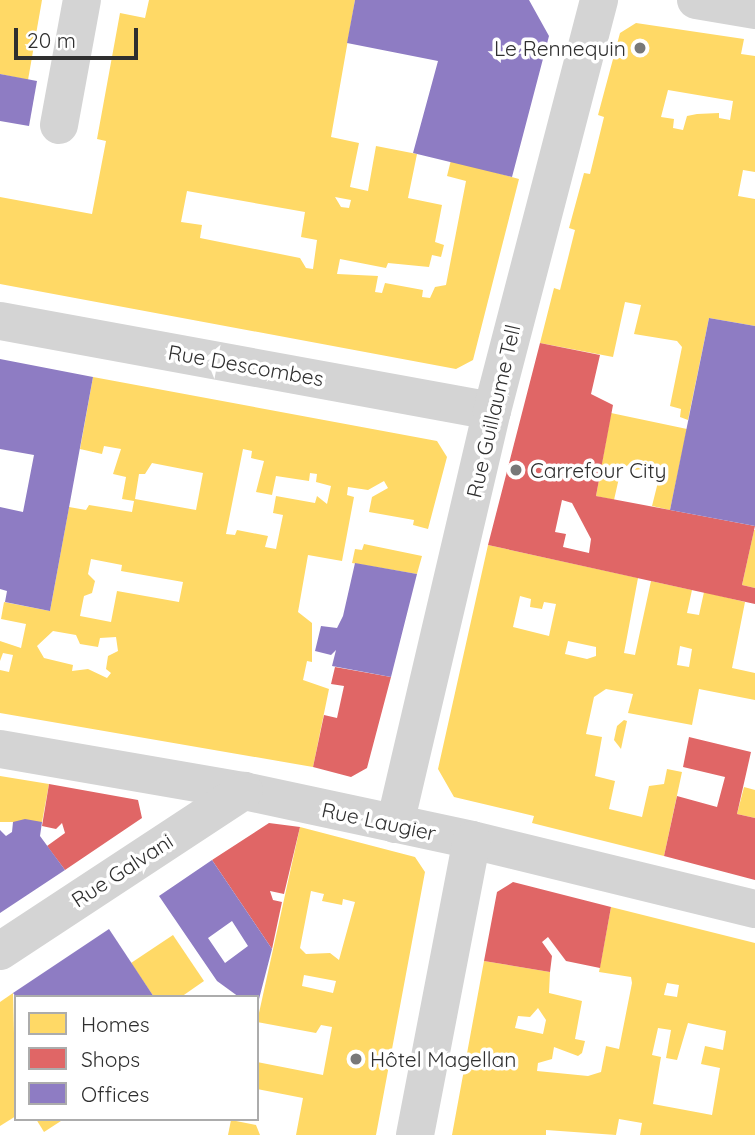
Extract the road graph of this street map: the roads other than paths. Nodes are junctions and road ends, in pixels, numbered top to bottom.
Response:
1 (82, 0) edge
2 (599, 0) edge
3 (696, 0) edge
4 (755, 9) edge
5 (59, 125) dead end
6 (0, 321) edge
7 (492, 411) junction
8 (0, 749) edge
9 (244, 791) junction
10 (395, 824) junction
11 (472, 840) junction
12 (755, 909) edge
13 (0, 951) edge
14 (415, 1135) edge

1 - 5 street
2 - 7 street, Rue Guillaume Tell
3 - 4 street
6 - 7 street, Rue Descombes
7 - 10 street, Rue Guillaume Tell
8 - 9 street, Rue Laugier
9 - 10 street, Rue Laugier
9 - 13 street, Rue Galvani
10 - 11 street, Rue Laugier
11 - 12 street, Rue Laugier
11 - 14 street

